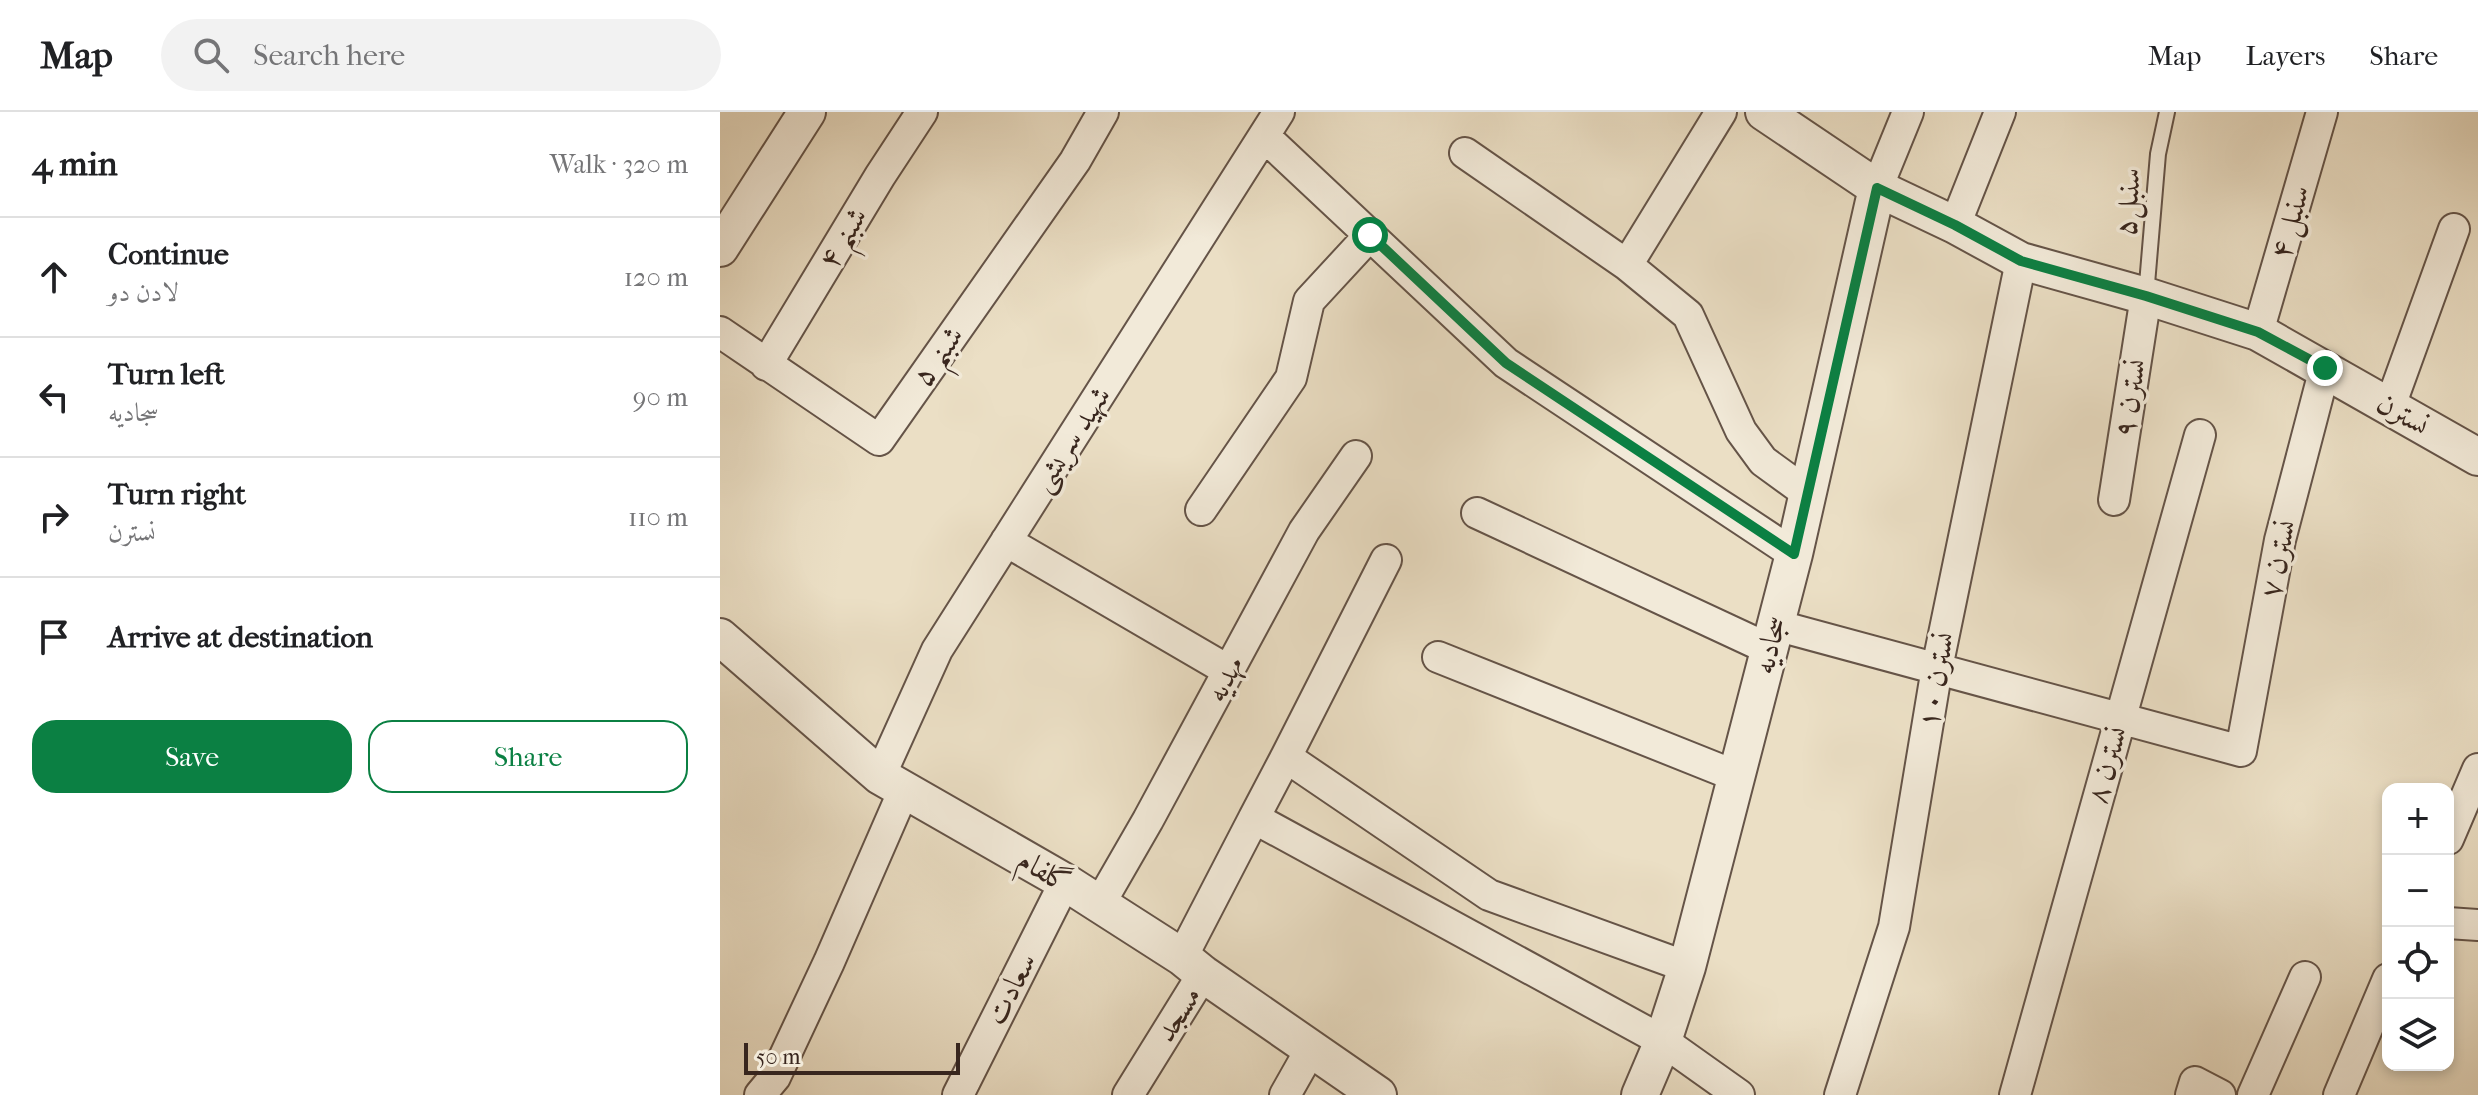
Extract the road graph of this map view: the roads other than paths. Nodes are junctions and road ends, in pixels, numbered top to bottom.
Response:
1 (807, 112) edge
2 (922, 112) edge
3 (1103, 112) edge
4 (1721, 112) edge
5 (1764, 112) edge
6 (1908, 112) edge
7 (2000, 112) edge
8 (2167, 112) edge
9 (2322, 112) edge
10 (1272, 124) edge
11 (1465, 153) dead end
12 (1877, 188) junction
13 (1955, 225) junction
14 (2454, 229) dead end
15 (1370, 235) junction
16 (722, 237) edge
17 (2021, 261) junction
18 (1627, 265) junction
19 (2146, 296) junction
20 (720, 332) edge
21 (2258, 332) junction
22 (766, 365) junction
23 (2325, 368) junction
24 (2390, 406) junction
25 (2200, 435) dead end
26 (1356, 456) dead end
27 (2478, 457) edge
28 (1807, 493) junction
29 (2114, 500) dead end
30 (1201, 510) dead end
31 (1477, 513) dead end
32 (1006, 541) junction
33 (1794, 554) junction
34 (1386, 560) dead end
35 (720, 637) edge
36 (1772, 637) junction
37 (1438, 657) dead end
38 (1937, 668) junction
39 (1229, 671) junction
40 (2121, 717) junction
41 (1286, 757) junction
42 (2478, 769) edge
43 (1736, 776) junction
44 (892, 783) junction
45 (1254, 818) junction
46 (2454, 825) edge
47 (1065, 882) junction
48 (1099, 905) junction
49 (2454, 923) edge
50 (2478, 925) edge
51 (1192, 966) junction
52 (1687, 967) junction
53 (2305, 977) dead end
54 (2382, 993) edge
55 (1663, 1041) junction
56 (1311, 1049) junction
57 (760, 1095) edge
58 (958, 1095) edge
59 (1128, 1095) edge
60 (1285, 1095) edge
61 (1378, 1095) edge
62 (1640, 1095) edge
63 (1739, 1095) edge
64 (1840, 1095) edge
65 (2015, 1095) edge
66 (2191, 1095) edge
67 (2220, 1095) edge
68 (2253, 1095) edge
69 (2339, 1095) edge

1 - 16 street
2 - 22 street, شبنم ۴
3 - 22 street, شبنم ۵
4 - 18 street
5 - 12 street, نسترن
6 - 12 street
7 - 13 street
8 - 19 lane, سنبل۵
9 - 21 street, سنبل ۴
10 - 15 street
10 - 32 street, شهید سریشی
11 - 18 street
12 - 13 street, نسترن
12 - 28 street, سجادیه
13 - 17 street, نسترن
14 - 24 street
15 - 30 street
15 - 33 street
17 - 19 street, نسترن
17 - 38 street, نسترن ۱۰
18 - 28 street
19 - 21 street, نسترن
19 - 29 street, نسترن ۹
20 - 22 street, شبنم ۵
21 - 23 street, نسترن
23 - 24 street, نسترن
23 - 40 street, نسترن ۷
24 - 27 street, نسترن
25 - 40 street, نسترن ۸
26 - 39 street, مهدیه
28 - 33 street, سجادیه
31 - 36 street
32 - 39 street
32 - 44 street, شهید سریشی
33 - 36 street, سجادیه
34 - 41 street, مسجد
35 - 44 street, گلفام
36 - 38 street
36 - 43 street, سجادیه
37 - 43 street
38 - 40 street
38 - 64 street, نسترن ۱۰
39 - 48 street, مهدیه
40 - 65 street, نسترن ۸
41 - 45 street, مسجد
41 - 52 street
42 - 46 street
43 - 52 street, سجادیه
44 - 47 street, گلفام
44 - 57 street, شهید سریشی
45 - 51 street, مسجد
45 - 55 street
47 - 48 street, گلفام
47 - 58 street, سعادت
48 - 51 street, گلفام
49 - 50 street
51 - 56 street, گلفام
51 - 59 street, مسجد
52 - 55 street, سجادیه
53 - 68 street
54 - 69 street
55 - 62 street, سجادیه
55 - 63 street
56 - 60 street
56 - 61 street, گلفام
66 - 67 street

